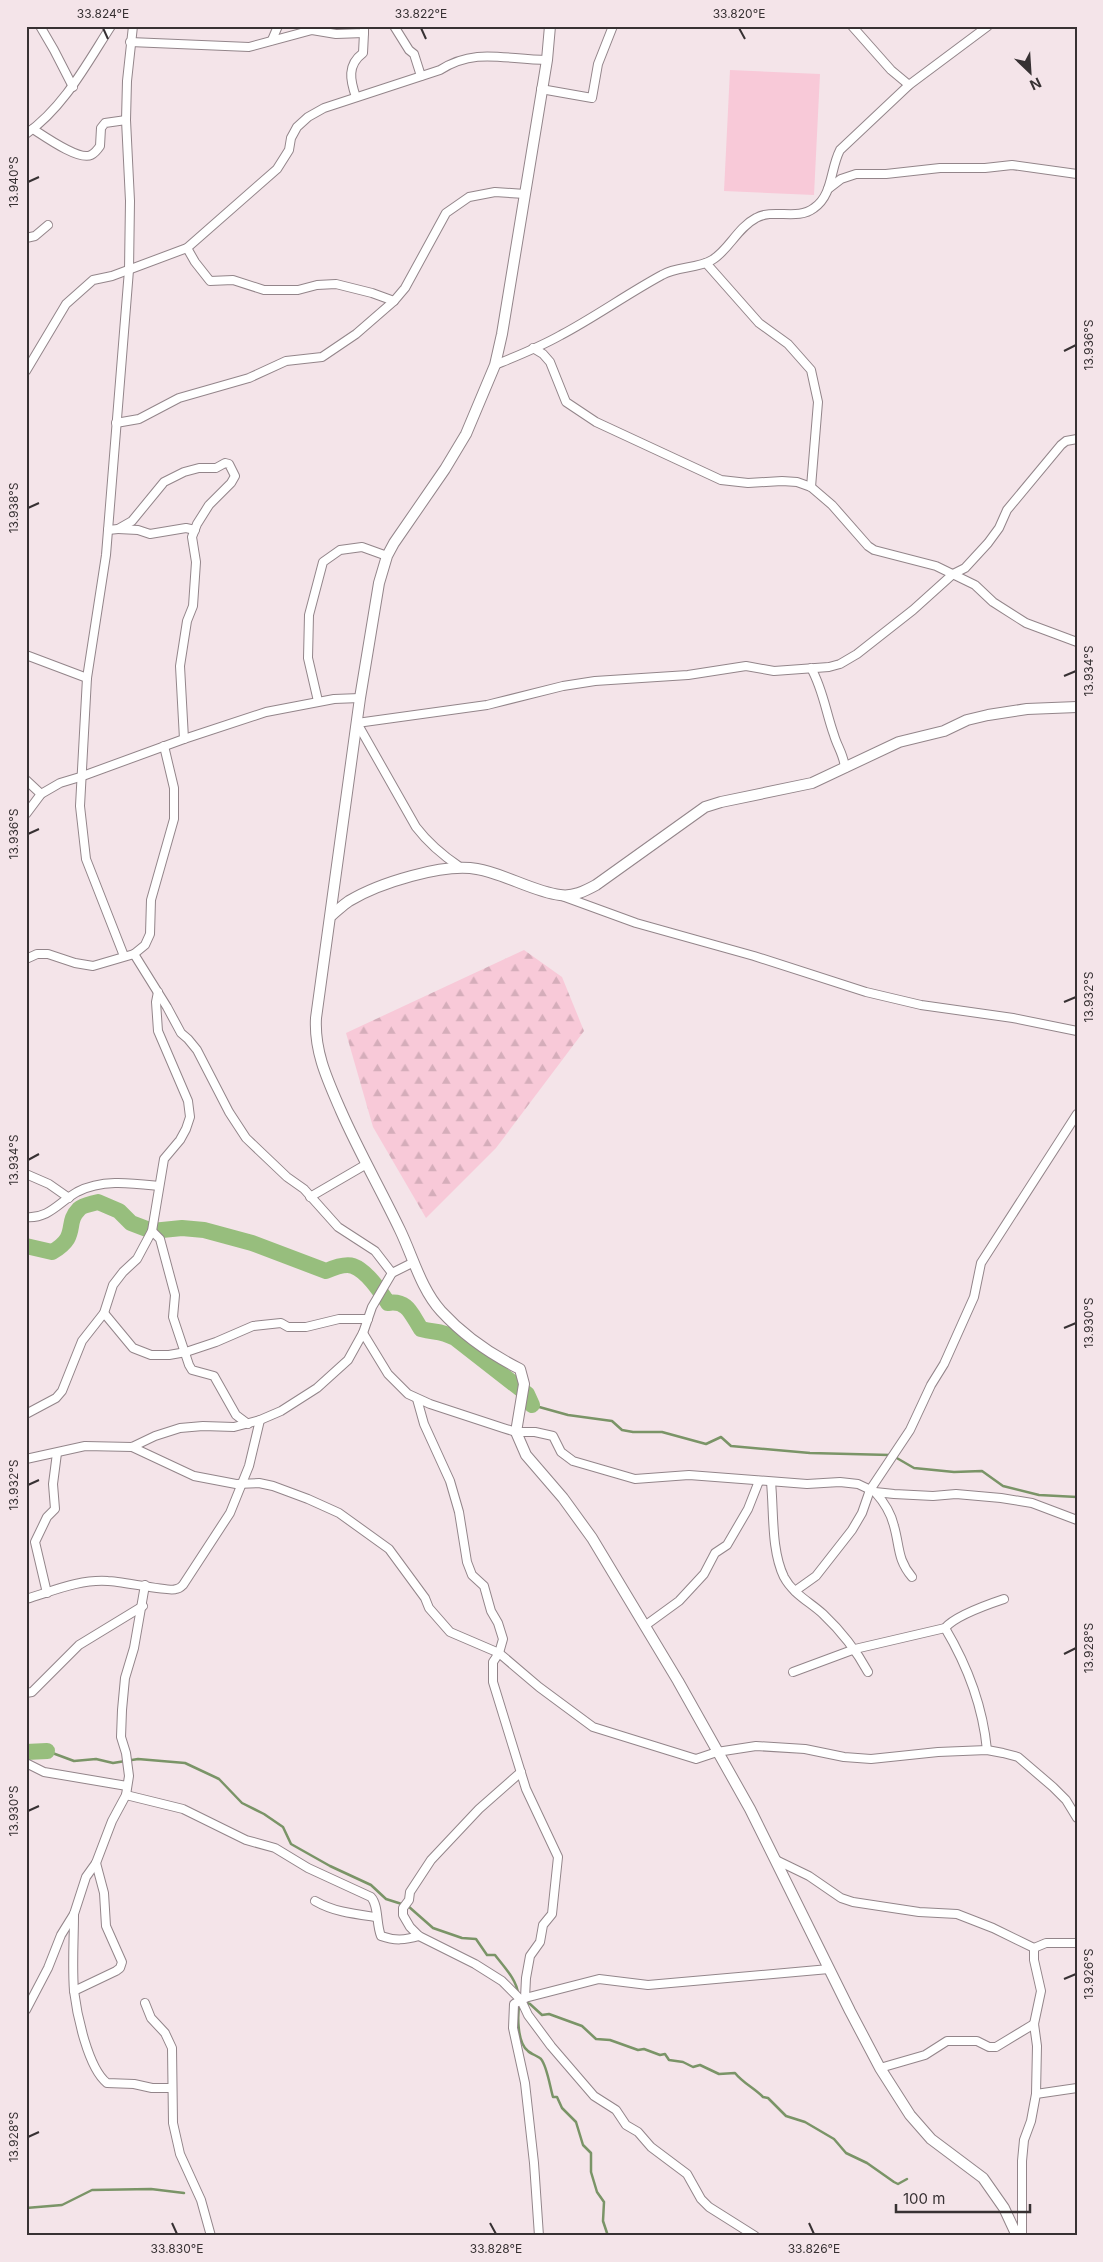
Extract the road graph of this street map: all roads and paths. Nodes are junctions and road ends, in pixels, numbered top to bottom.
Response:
1 (40, 26) edge
2 (111, 26) edge
3 (133, 26) edge
4 (278, 26) edge
5 (394, 26) edge
6 (550, 26) edge
7 (613, 26) edge
8 (852, 26) edge
9 (988, 26) edge
10 (364, 30) edge
11 (272, 40) junction
12 (130, 42) junction
13 (547, 60) junction
14 (421, 76) junction
15 (909, 85) junction
16 (72, 87) junction
17 (541, 90) junction
18 (356, 97) junction
19 (126, 120) junction
20 (30, 132) edge
21 (1077, 174) edge
22 (828, 189) junction
23 (525, 194) junction
24 (48, 225) dead end
25 (26, 238) edge
26 (187, 248) junction
27 (706, 263) junction
28 (129, 270) junction
29 (394, 301) junction
30 (533, 348) junction
31 (495, 365) junction
32 (26, 371) edge
33 (116, 424) junction
34 (1077, 439) edge
35 (811, 487) junction
36 (118, 529) junction
37 (108, 530) junction
38 (195, 530) junction
39 (387, 556) junction
40 (953, 574) junction
41 (1077, 642) edge
42 (26, 654) edge
43 (811, 668) junction
44 (87, 678) junction
45 (360, 698) junction
46 (318, 701) junction
47 (1077, 707) edge
48 (357, 723) junction
49 (184, 739) junction
50 (164, 746) junction
51 (845, 768) junction
52 (80, 777) junction
53 (26, 780) edge
54 (42, 794) junction
55 (26, 814) edge
56 (460, 867) junction
57 (560, 895) junction
58 (332, 915) junction
59 (134, 954) junction
60 (124, 956) junction
61 (27, 960) edge
62 (158, 992) junction
63 (1077, 1031) edge
64 (1077, 1114) edge
65 (366, 1165) junction
66 (26, 1174) edge
67 (158, 1186) junction
68 (310, 1197) junction
69 (68, 1198) junction
70 (26, 1217) edge
71 (152, 1231) junction
72 (414, 1262) junction
73 (392, 1273) junction
74 (104, 1313) junction
75 (368, 1319) junction
76 (363, 1333) junction
77 (186, 1352) junction
78 (418, 1399) junction
79 (26, 1414) edge
80 (260, 1420) junction
81 (248, 1424) junction
82 (516, 1432) junction
83 (132, 1447) junction
84 (57, 1453) junction
85 (26, 1459) edge
86 (759, 1481) junction
87 (771, 1482) junction
88 (243, 1483) junction
89 (872, 1491) junction
90 (1077, 1520) edge
91 (912, 1577) dead end
92 (145, 1585) junction
93 (795, 1591) junction
94 (47, 1593) junction
95 (26, 1599) edge
96 (1004, 1600) dead end
97 (143, 1606) junction
98 (646, 1625) junction
99 (945, 1628) junction
100 (855, 1649) junction
101 (500, 1653) junction
102 (793, 1672) dead end
103 (868, 1672) dead end
104 (26, 1693) edge
105 (987, 1750) junction
106 (717, 1752) junction
107 (26, 1762) edge
108 (521, 1772) junction
109 (127, 1786) junction
110 (126, 1795) junction
111 (1077, 1818) edge
112 (776, 1860) junction
113 (96, 1863) junction
114 (315, 1901) dead end
115 (74, 1914) junction
116 (376, 1917) junction
117 (419, 1936) junction
118 (1077, 1943) edge
119 (1034, 1948) junction
120 (829, 1969) junction
121 (74, 1991) junction
122 (523, 1999) junction
123 (145, 2003) dead end
124 (26, 2010) edge
125 (1034, 2024) junction
126 (880, 2068) junction
127 (172, 2088) junction
128 (1077, 2088) edge
129 (1036, 2094) junction
130 (211, 2236) edge
131 (538, 2236) edge
132 (755, 2236) edge
133 (1017, 2236) edge
134 (1022, 2236) edge

1 - 16 street
2 - 16 street
3 - 12 street
4 - 11 street
5 - 14 street
6 - 13 street
7 - 17 street
8 - 15 street
9 - 15 street
10 - 11 street
10 - 18 street
11 - 12 street
12 - 19 street
13 - 14 street
13 - 17 street
14 - 18 street
15 - 22 street
16 - 20 street
17 - 23 street
18 - 26 street
19 - 20 street
19 - 28 street
21 - 22 street
22 - 27 street
23 - 29 street
23 - 31 street
24 - 25 street
26 - 28 street
26 - 29 street
27 - 30 street
27 - 35 street
28 - 32 street
28 - 33 street
29 - 33 street
30 - 31 street
30 - 35 street
31 - 39 street
33 - 37 street
34 - 40 street
35 - 40 street
36 - 37 street
36 - 38 street
36 - 38 street
37 - 44 street
38 - 49 street
39 - 45 street
39 - 46 street
40 - 41 street
40 - 43 street
42 - 44 street
43 - 48 street
43 - 51 street
44 - 52 street
45 - 46 street
45 - 48 street
46 - 49 street
47 - 51 street
48 - 56 street
48 - 58 street
49 - 50 street
50 - 52 street
50 - 59 street
51 - 57 street
52 - 54 street
52 - 60 street
53 - 54 street
54 - 55 street
56 - 57 street
56 - 58 street
57 - 63 street
58 - 65 street
59 - 60 street
59 - 62 street
60 - 61 street
62 - 67 street
62 - 68 street
64 - 89 street
65 - 68 street
65 - 72 street
66 - 69 street
67 - 69 street
67 - 71 street
68 - 73 street
69 - 70 street
71 - 74 street
71 - 77 street
72 - 73 street
72 - 82 street
73 - 75 street
74 - 77 street
74 - 79 street
75 - 76 street
75 - 77 street
76 - 78 street
76 - 80 street
77 - 81 street
78 - 82 street
78 - 101 street
80 - 81 street
80 - 88 street
81 - 83 street
82 - 86 street
82 - 98 street
83 - 84 street
83 - 88 street
84 - 85 street
84 - 94 street
86 - 87 street
86 - 98 street
87 - 89 street
87 - 93 street
88 - 92 street
88 - 101 street
89 - 90 street
89 - 91 street
89 - 93 street
92 - 94 street
92 - 97 street
93 - 100 street
94 - 95 street
96 - 99 street
97 - 104 street
97 - 109 street
98 - 106 street
99 - 100 street
99 - 105 street
100 - 102 street
100 - 103 street
101 - 106 street
101 - 108 street
105 - 106 street
105 - 111 street
106 - 112 street
107 - 109 street
108 - 117 street
108 - 122 street
109 - 110 street
110 - 113 street
110 - 116 street
112 - 119 street
112 - 120 street
113 - 115 street
113 - 121 street
114 - 116 street
115 - 121 street
115 - 124 street
116 - 117 street
117 - 122 street
118 - 119 street
119 - 125 street
120 - 122 street
120 - 126 street
121 - 127 street
122 - 131 street
122 - 132 street
123 - 127 street
125 - 126 street
125 - 129 street
126 - 133 street
127 - 130 street
128 - 129 street
129 - 134 street

